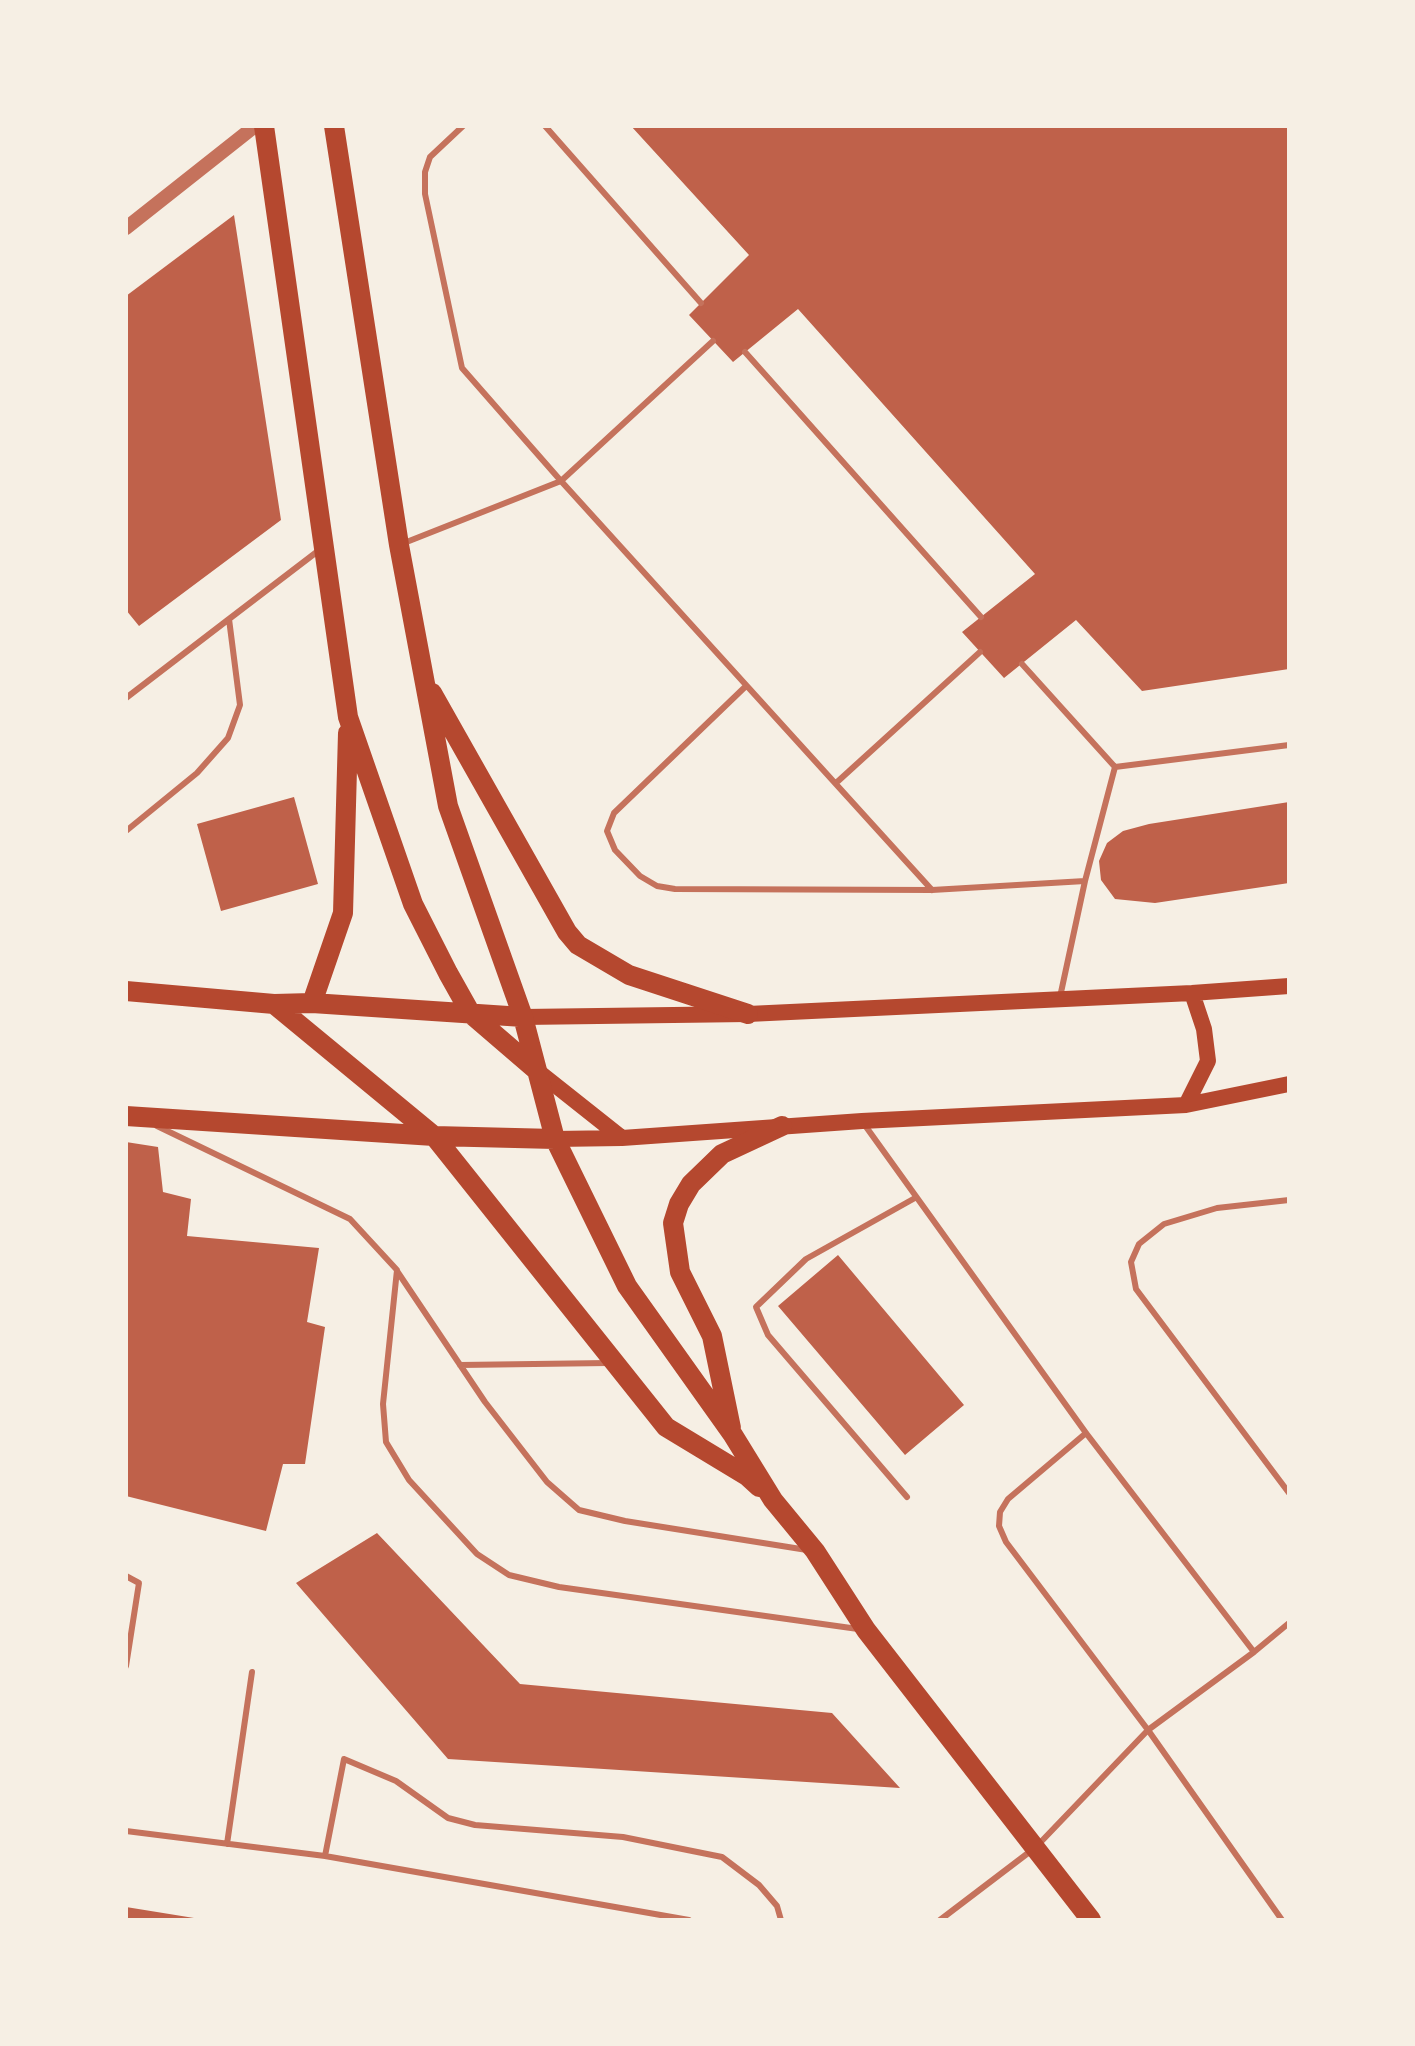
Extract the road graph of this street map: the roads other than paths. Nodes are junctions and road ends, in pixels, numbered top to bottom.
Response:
1 (255, 126) edge
2 (264, 126) edge
3 (334, 126) edge
4 (463, 126) edge
5 (545, 126) edge
6 (126, 228) edge
7 (701, 303) dead end
8 (713, 341) dead end
9 (745, 352) dead end
10 (561, 481) junction
11 (399, 545) junction
12 (324, 547) junction
13 (981, 617) dead end
14 (229, 619) junction
15 (980, 652) dead end
16 (1022, 664) dead end
17 (424, 679) junction
18 (746, 686) junction
19 (126, 698) edge
20 (348, 717) junction
21 (1289, 745) edge
22 (1115, 767) junction
23 (836, 783) junction
24 (126, 831) edge
25 (1085, 881) junction
26 (932, 890) junction
27 (1289, 986) edge
28 (126, 991) edge
29 (1192, 993) junction
30 (1060, 998) junction
31 (312, 1003) junction
32 (274, 1004) junction
33 (471, 1014) junction
34 (748, 1014) junction
35 (523, 1017) junction
36 (535, 1069) junction
37 (1289, 1084) edge
38 (1186, 1105) junction
39 (134, 1117) edge
40 (862, 1121) junction
41 (782, 1126) junction
42 (434, 1136) junction
43 (622, 1138) junction
44 (555, 1139) junction
45 (915, 1198) junction
46 (1289, 1200) edge
47 (397, 1270) junction
48 (616, 1363) junction
49 (460, 1365) junction
50 (1086, 1433) junction
51 (733, 1435) junction
52 (1289, 1493) edge
53 (907, 1497) dead end
54 (773, 1500) junction
55 (815, 1551) junction
56 (126, 1576) edge
57 (1289, 1623) edge
58 (866, 1630) junction
59 (1254, 1652) junction
60 (126, 1666) edge
61 (252, 1672) dead end
62 (1148, 1730) junction
63 (126, 1831) edge
64 (227, 1844) junction
65 (1036, 1847) junction
66 (325, 1856) junction
67 (689, 1920) edge
68 (781, 1920) edge
69 (940, 1920) edge
70 (1091, 1920) edge
71 (1282, 1920) edge

1 - 6 street
2 - 12 main road
3 - 11 main road
4 - 10 lane
5 - 7 lane
8 - 10 lane
9 - 13 lane
10 - 11 lane
10 - 18 lane
11 - 17 main road
12 - 14 lane
12 - 20 main road
14 - 19 lane
14 - 24 lane
15 - 23 lane
16 - 22 lane
17 - 34 main road
17 - 35 main road
18 - 23 lane
18 - 26 lane
20 - 31 main road
20 - 33 main road
21 - 22 lane
22 - 25 lane
23 - 26 lane
25 - 26 lane
25 - 30 lane
27 - 29 main road
28 - 32 main road
29 - 30 main road
29 - 38 main road
30 - 34 main road
31 - 32 main road
31 - 33 main road
32 - 42 main road
33 - 35 main road
33 - 36 main road
34 - 35 main road
35 - 36 main road
36 - 43 main road
36 - 44 main road
37 - 38 main road
38 - 40 main road
39 - 42 main road
39 - 47 lane
40 - 41 main road
40 - 45 lane
41 - 43 main road
41 - 51 main road
42 - 44 main road
42 - 48 main road
43 - 44 main road
44 - 51 main road
45 - 50 lane
45 - 53 lane
46 - 52 lane
47 - 49 lane
47 - 58 lane
48 - 49 lane
48 - 54 main road
49 - 55 lane
50 - 59 lane
50 - 62 lane
51 - 54 main road
54 - 55 main road
55 - 58 main road
56 - 60 lane
57 - 59 lane
58 - 65 main road
59 - 62 lane
61 - 64 lane
62 - 65 lane
62 - 71 lane
63 - 64 lane
64 - 66 lane
65 - 69 lane
65 - 70 main road
66 - 67 lane
66 - 68 lane

